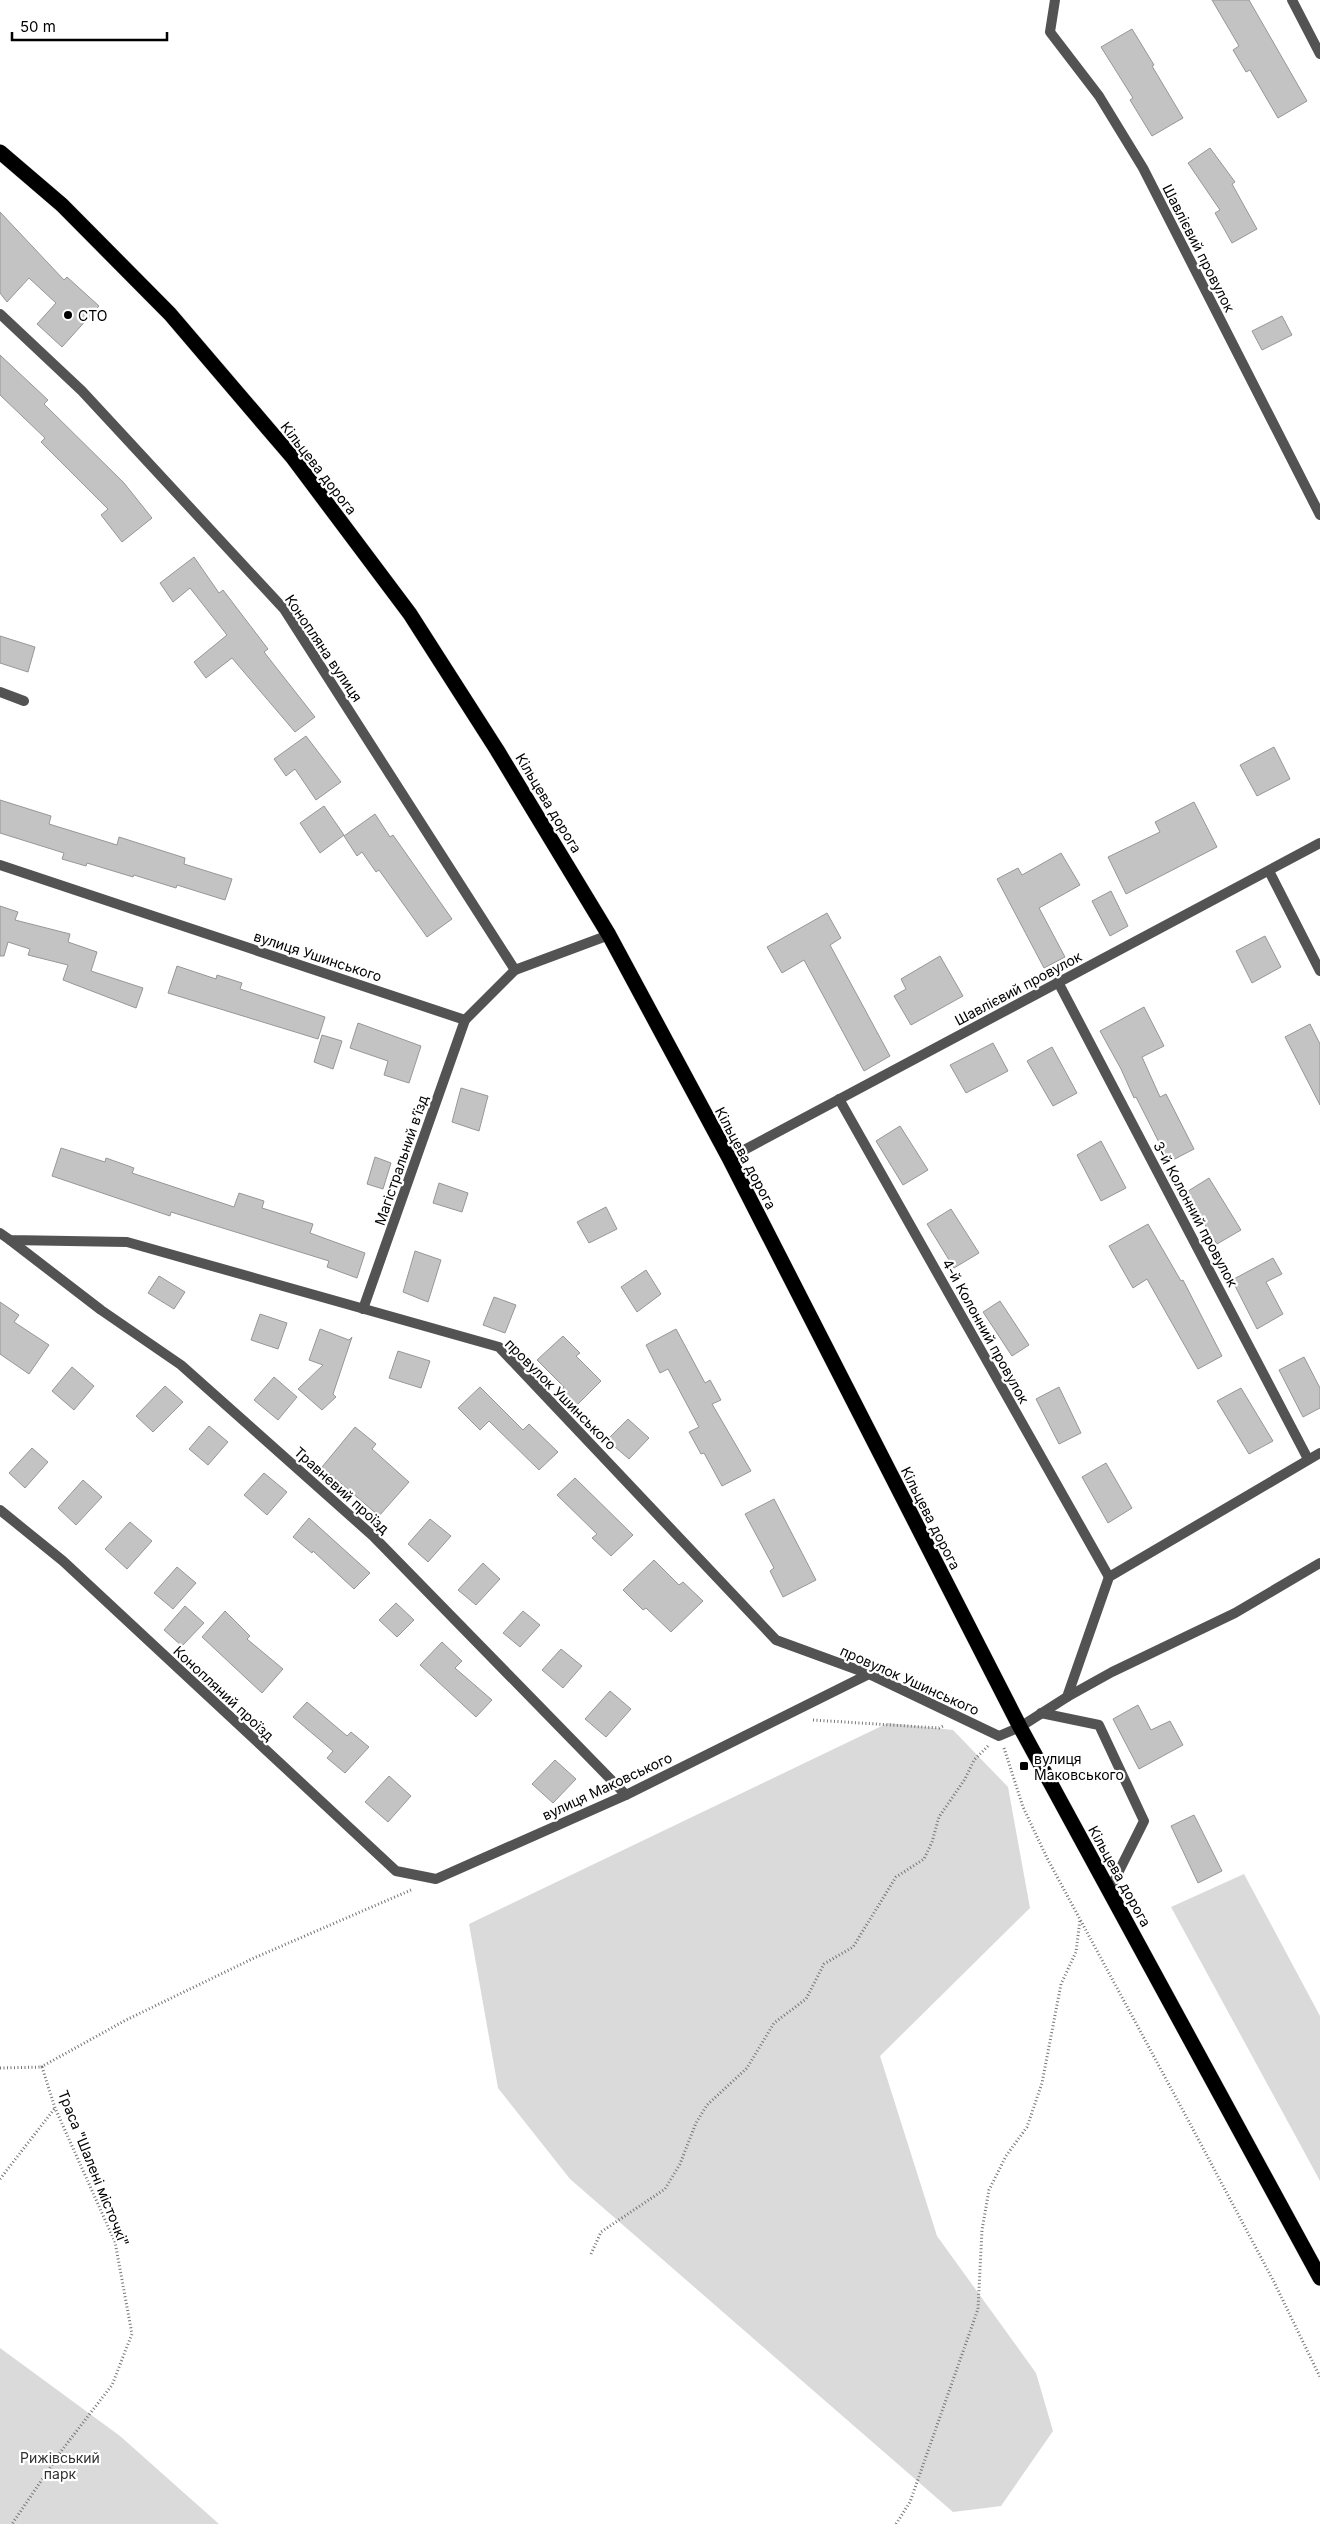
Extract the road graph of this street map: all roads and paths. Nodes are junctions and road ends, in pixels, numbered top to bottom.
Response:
1 (1055, 0) edge
2 (1292, 0) edge
3 (1320, 54) edge
4 (0, 152) edge
5 (0, 314) edge
6 (1320, 516) edge
7 (0, 692) edge
8 (24, 701) dead end
9 (1320, 843) edge
10 (0, 865) edge
11 (1268, 871) junction
12 (609, 935) junction
13 (515, 970) junction
14 (1320, 971) edge
15 (1058, 982) junction
16 (465, 1020) junction
17 (839, 1099) junction
18 (729, 1158) junction
19 (0, 1233) edge
20 (10, 1240) junction
21 (363, 1308) junction
22 (1320, 1453) edge
23 (1308, 1458) junction
24 (0, 1510) edge
25 (1320, 1563) edge
26 (1109, 1577) junction
27 (869, 1674) junction
28 (1067, 1697) junction
29 (1041, 1714) junction
30 (963, 1718) junction
31 (810, 1720) dead end
32 (1020, 1727) junction
33 (999, 1736) junction
34 (626, 1795) junction
35 (436, 1879) junction
36 (1109, 1890) junction
37 (1080, 1918) junction
38 (42, 2067) junction
39 (0, 2068) edge
40 (55, 2108) junction
41 (0, 2179) edge
42 (591, 2254) dead end
43 (1320, 2278) edge
44 (1320, 2377) edge
45 (12, 2524) edge
46 (896, 2524) edge

1 - 6 street, Шавлієвий провулок
2 - 3 street
4 - 12 highway, Кільцева дорога
5 - 13 street, Конопляна вулиця
7 - 8 street
9 - 11 street, Шавлієвий провулок
10 - 16 street, вулиця Ушинського
11 - 14 street
11 - 15 street, Шавлієвий провулок
12 - 13 street
12 - 18 highway, Кільцева дорога
13 - 16 street
15 - 17 street, Шавлієвий провулок
15 - 23 street, 3-й Колонний провулок
16 - 21 street, Магістральний в’їзд
17 - 18 street, Шавлієвий провулок
17 - 26 street, 4-й Колонний провулок
18 - 32 highway, Кільцева дорога
19 - 20 street
20 - 21 street, провулок Ушинського
20 - 34 street, Травневий проїзд
21 - 27 street, провулок Ушинського
22 - 23 street
23 - 26 street
24 - 35 street, Конопляний проїзд
25 - 28 street
26 - 28 street
27 - 30 street, провулок Ушинського
27 - 34 street, вулиця Маковського
28 - 29 street
29 - 32 street
29 - 36 street
30 - 31 path
30 - 33 street, провулок Ушинського
32 - 33 street
32 - 36 highway, Кільцева дорога
33 - 37 path
33 - 42 path
34 - 35 street, вулиця Маковського
35 - 38 path
36 - 43 highway, Кільцева дорога
37 - 44 path
37 - 46 path
38 - 39 path
38 - 40 path, Траса "Шаленi мiсточкi"
40 - 41 path
40 - 45 path, Траса "Шаленi мiсточкi"

